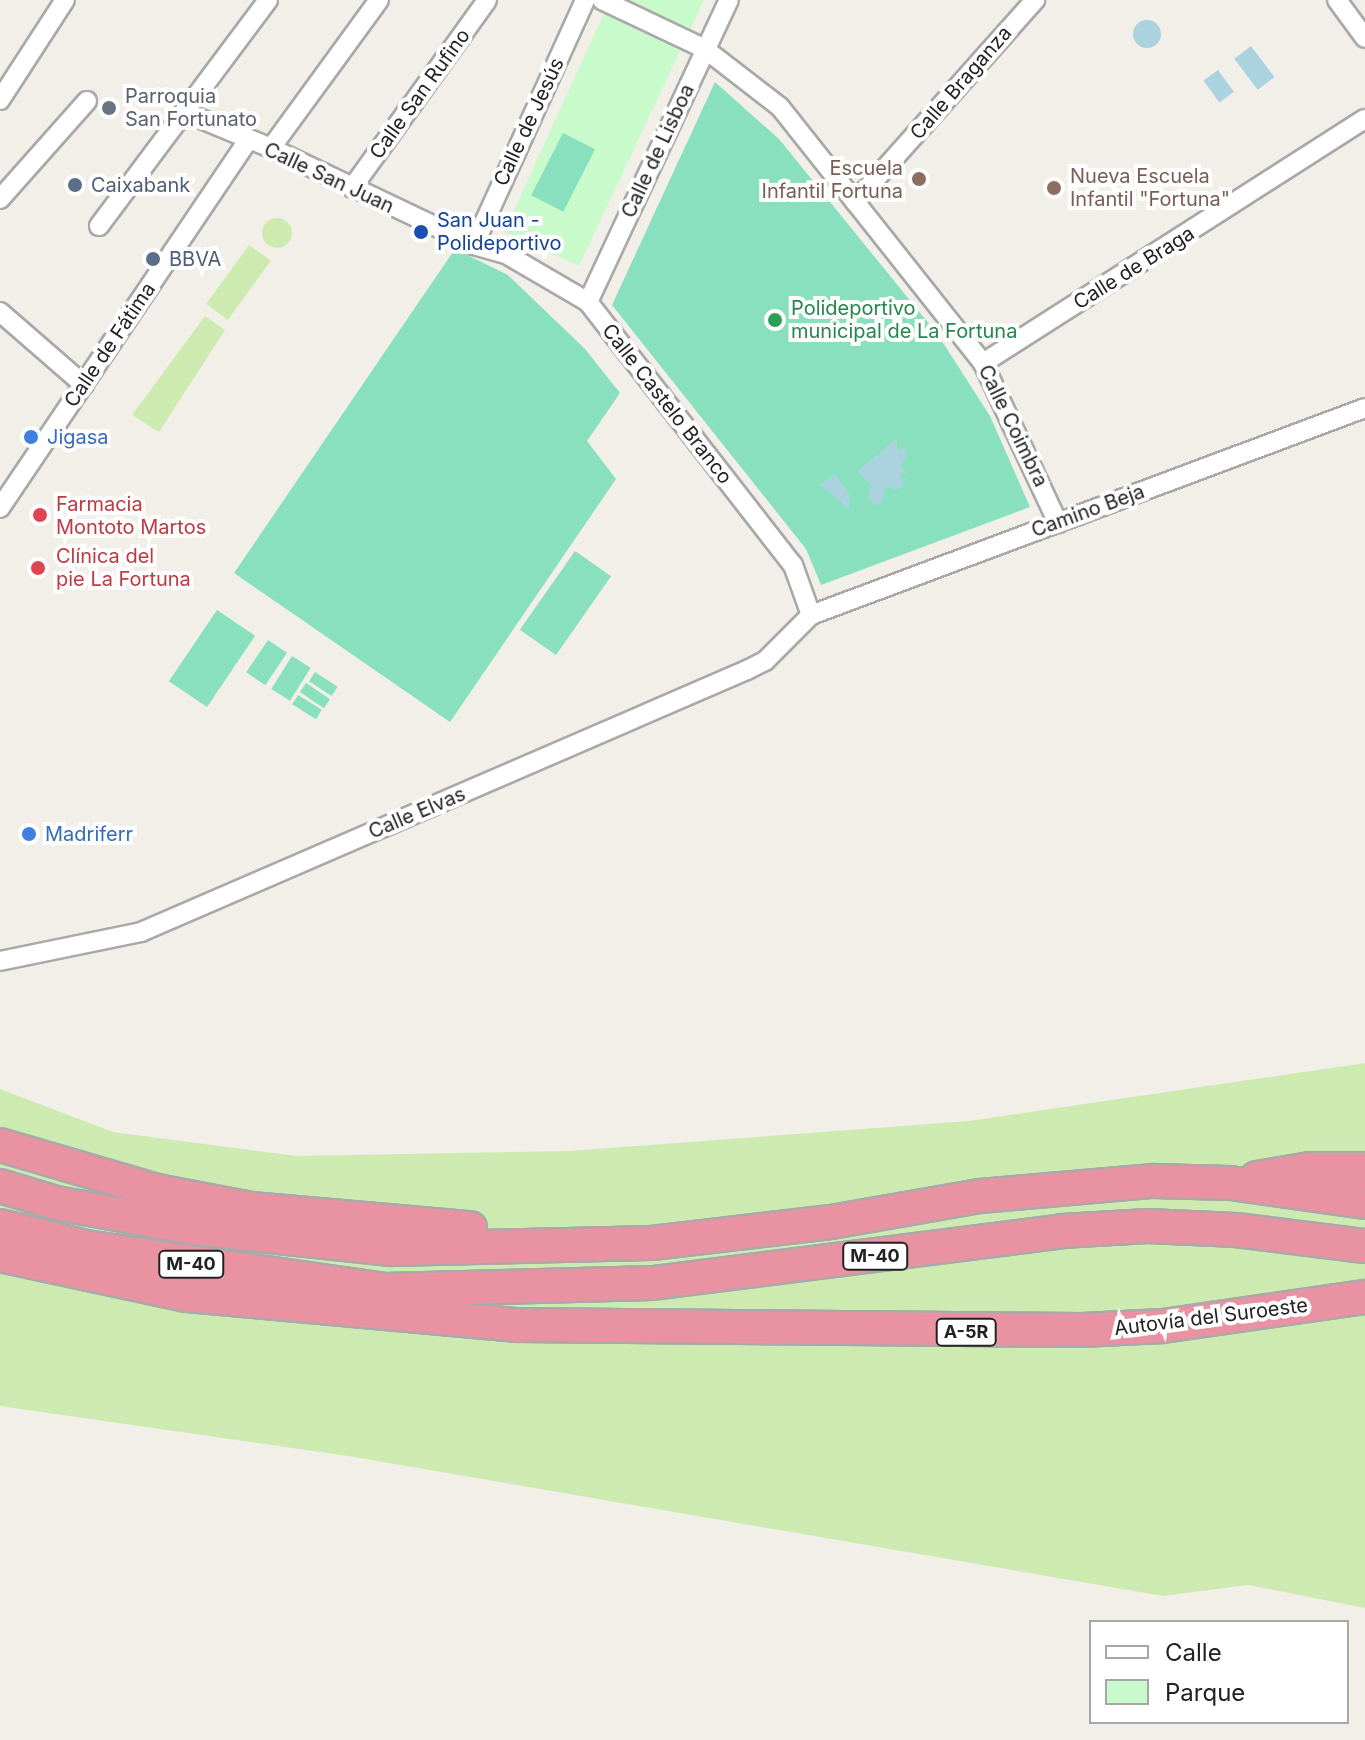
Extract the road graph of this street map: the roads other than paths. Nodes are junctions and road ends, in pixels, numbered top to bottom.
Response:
1 (65, 0) edge
2 (268, 0) edge
3 (379, 0) edge
4 (487, 0) edge
5 (585, 0) edge
6 (602, 0) edge
7 (729, 0) edge
8 (1035, 0) edge
9 (1337, 0) edge
10 (1365, 38) edge
11 (705, 49) junction
12 (0, 100) edge
13 (87, 101) dead end
14 (184, 112) junction
15 (1365, 119) edge
16 (247, 142) junction
17 (271, 148) junction
18 (352, 188) junction
19 (0, 199) edge
20 (855, 202) junction
21 (99, 226) dead end
22 (474, 245) junction
23 (588, 302) junction
24 (0, 312) edge
25 (983, 363) junction
26 (84, 385) junction
27 (1365, 408) edge
28 (7, 481) edge
29 (0, 508) edge
30 (1058, 523) junction
31 (811, 615) junction
32 (0, 961) edge
33 (0, 1145) edge
34 (1365, 1169) edge
35 (1230, 1183) junction
36 (0, 1186) edge
37 (1365, 1202) edge
38 (0, 1226) edge
39 (652, 1243) junction
40 (1365, 1246) edge
41 (0, 1255) edge
42 (384, 1290) junction
43 (1359, 1306) edge
44 (769, 1324) junction

1 - 12 street
2 - 14 street
3 - 17 street
4 - 18 street, Calle San Rufino
5 - 22 street, Calle de Jesús
6 - 11 street, Calle Coimbra
7 - 11 street, Calle de Lisboa
8 - 20 street, Calle Braganza
9 - 10 street
11 - 20 street, Calle Coimbra
11 - 23 street, Calle de Lisboa
13 - 19 street
14 - 16 street, Calle San Juan
14 - 21 street
15 - 25 street, Calle de Braga
16 - 17 street, Calle San Juan
16 - 26 street, Calle de Fátima
17 - 18 street, Calle San Juan
18 - 22 street, Calle San Juan
20 - 25 street, Calle Coimbra
22 - 23 street, Calle Castelo Branco
23 - 31 street, Calle Castelo Branco
24 - 26 street
25 - 30 street, Calle Coimbra
26 - 28 street, Calle de Fátima
27 - 30 street, Camino Beja
28 - 29 street, Calle de Fátima
30 - 31 street, Camino Beja
31 - 32 street, Calle Elvas
33 - 39 highway
34 - 35 highway
35 - 37 highway, M-40
35 - 39 highway, M-40
36 - 39 highway, M-40
38 - 42 highway, M-40
40 - 42 highway, M-40
41 - 44 highway
42 - 44 highway, A-5R
43 - 44 highway, Autovía del Suroeste / A-5R

